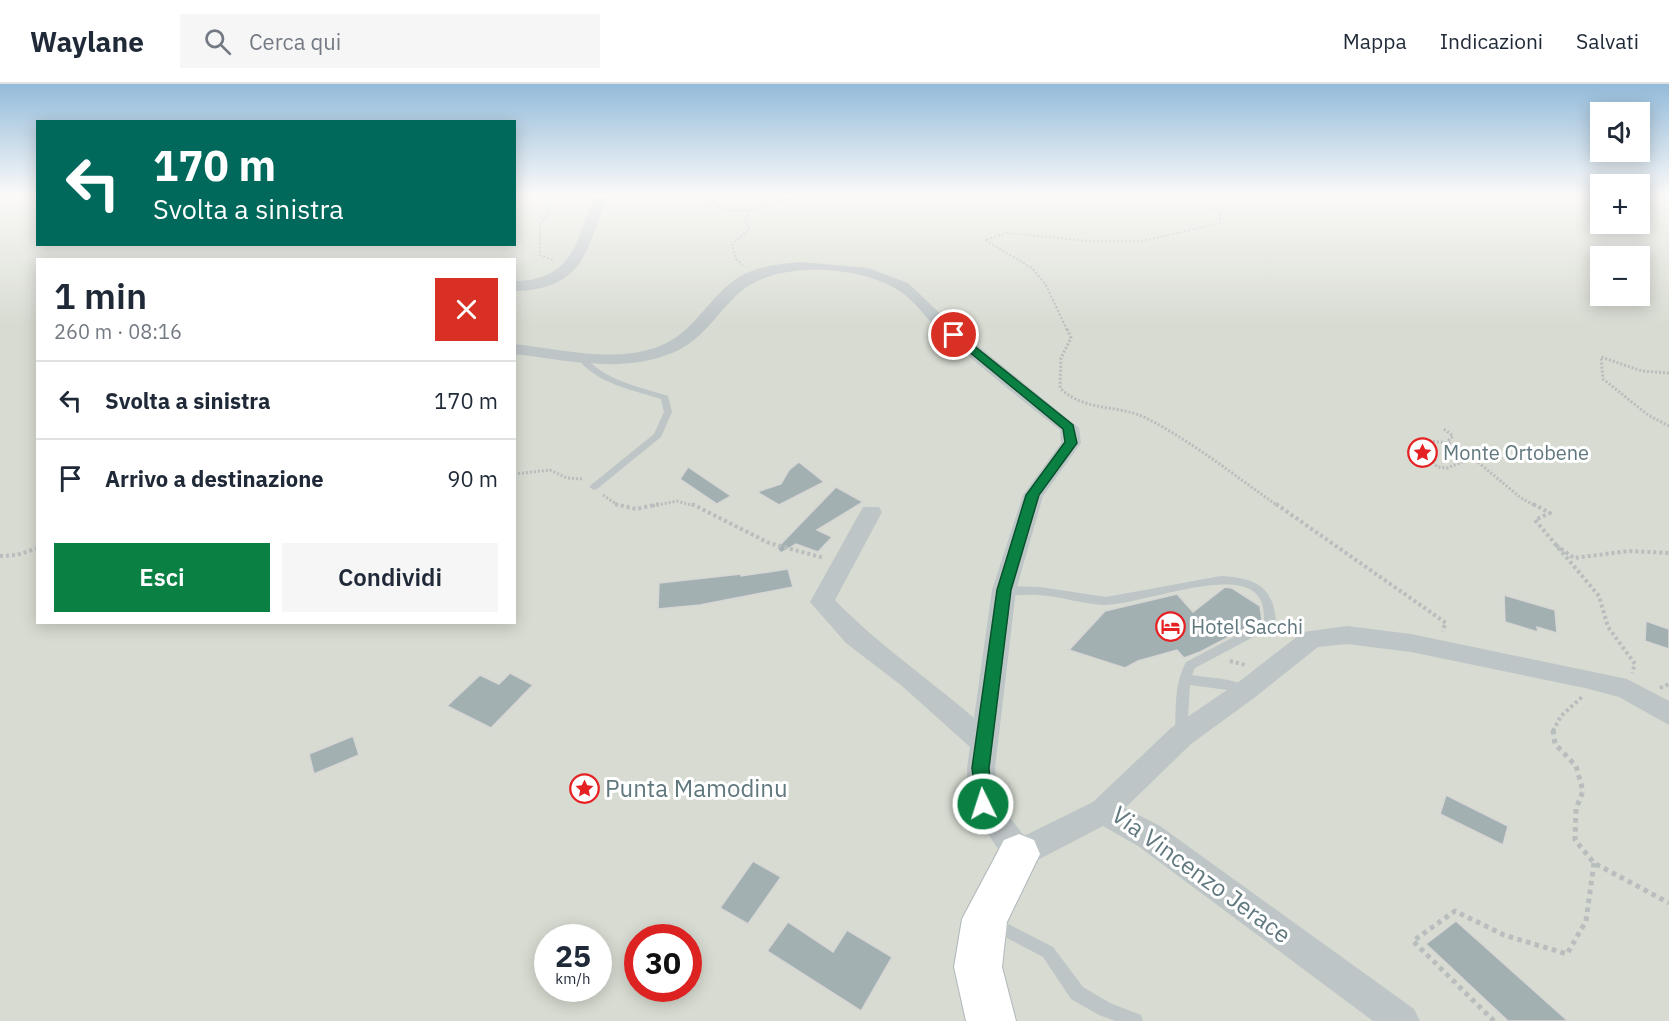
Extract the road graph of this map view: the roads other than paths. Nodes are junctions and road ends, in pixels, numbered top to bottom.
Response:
1 (584, 238) edge
2 (516, 286) edge
3 (516, 349) edge
4 (580, 357) junction
5 (594, 487) road end
6 (871, 512) dead end
7 (1004, 590) junction
8 (1184, 679) junction
9 (1245, 691) junction
10 (1669, 714) edge
11 (1181, 736) junction
12 (984, 743) junction
13 (1103, 811) junction
14 (1019, 854) junction
15 (985, 919) junction
16 (991, 1021) edge
17 (1135, 1021) edge
18 (1402, 1021) edge

1 - 2 street
3 - 4 street
4 - 5 lane
4 - 7 street
6 - 12 street
7 - 8 lane
7 - 12 street
8 - 9 lane
8 - 11 lane
9 - 10 street, Via Vincenzo Jerace
9 - 11 street, Via Vincenzo Jerace
11 - 13 street, Via Vincenzo Jerace
12 - 14 street
13 - 14 street
13 - 18 street, Via Vincenzo Jerace
14 - 15 street
15 - 16 street
15 - 17 lane

